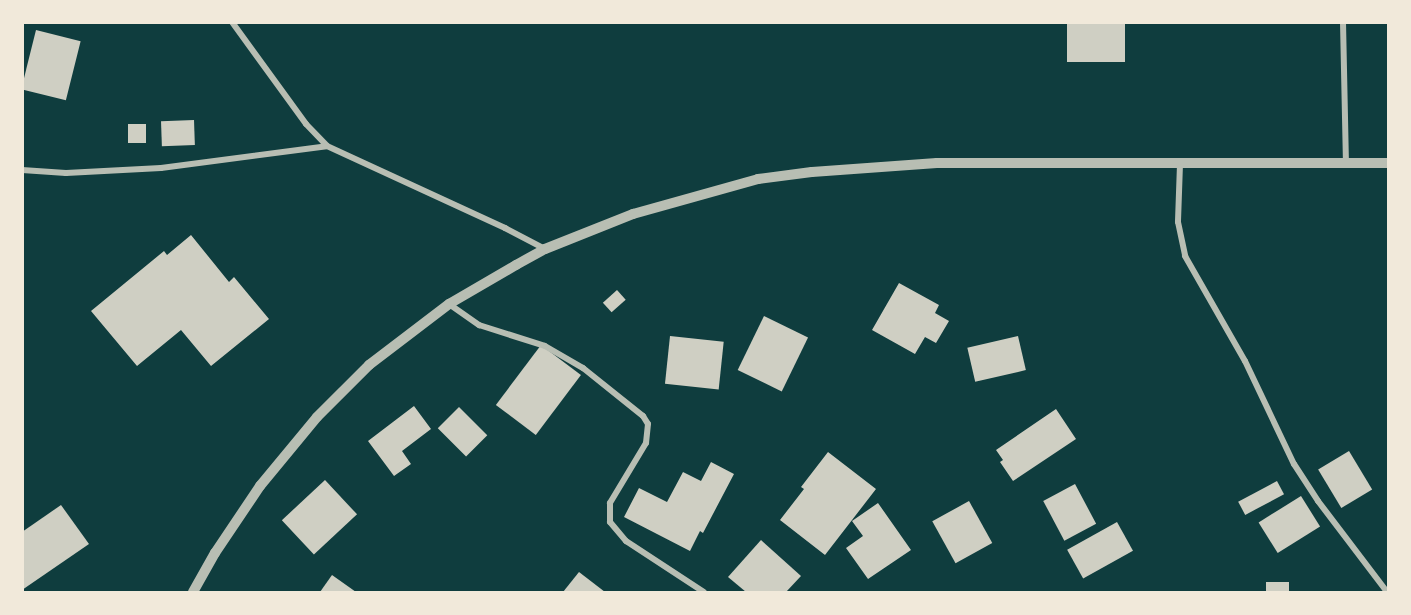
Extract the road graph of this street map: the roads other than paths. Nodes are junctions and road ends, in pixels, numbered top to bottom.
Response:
1 (232, 22) edge
2 (1343, 22) edge
3 (327, 146) junction
4 (1389, 163) edge
5 (1180, 164) junction
6 (1346, 164) junction
7 (22, 170) edge
8 (545, 249) junction
9 (449, 304) junction
10 (193, 592) edge
11 (705, 592) edge
12 (1388, 592) edge

1 - 3 street
2 - 6 street
3 - 7 street
3 - 8 street
4 - 6 street
5 - 6 street
5 - 8 street
5 - 12 street
8 - 9 street
9 - 10 street
9 - 11 street

